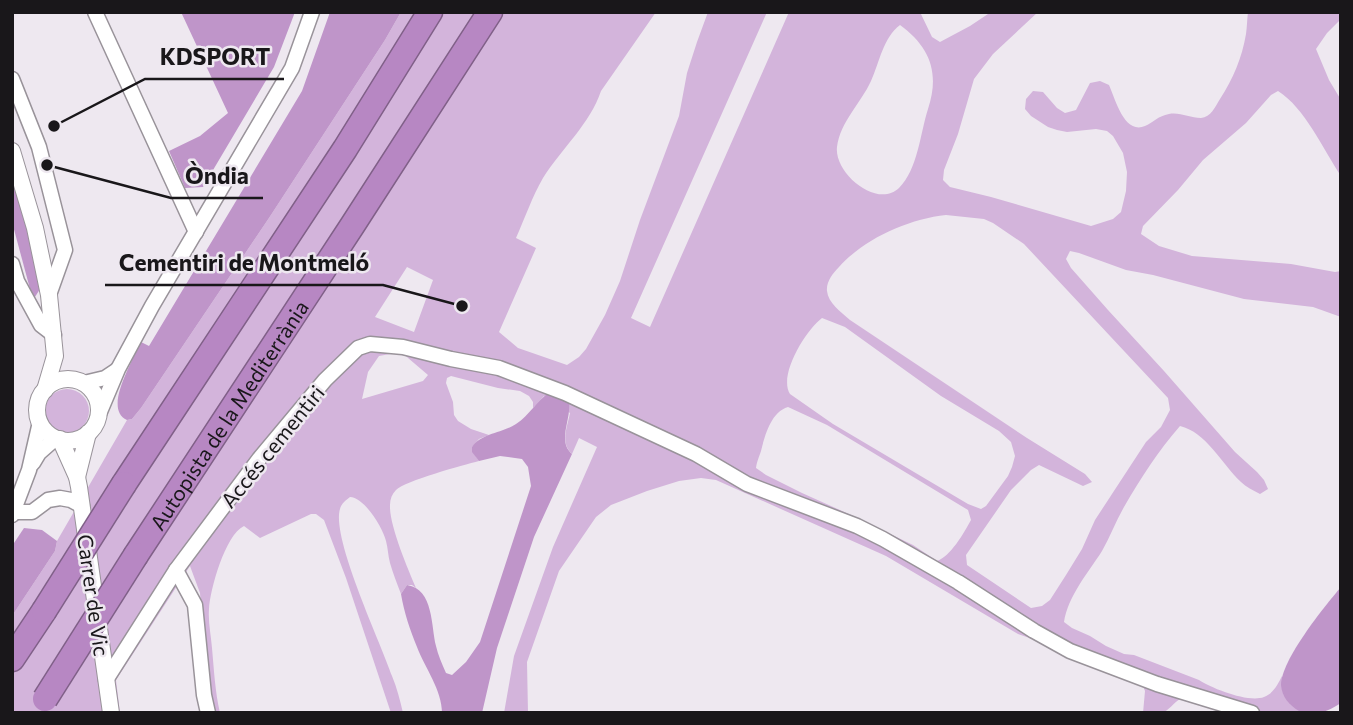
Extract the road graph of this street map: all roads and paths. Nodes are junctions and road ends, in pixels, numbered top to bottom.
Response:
1 (94, 12) edge
2 (312, 12) edge
3 (430, 12) edge
4 (489, 12) edge
5 (12, 79) edge
6 (12, 151) edge
7 (196, 232) junction
8 (12, 264) edge
9 (49, 295) junction
10 (54, 335) junction
11 (55, 356) junction
12 (118, 369) junction
13 (80, 382) junction
14 (45, 390) junction
15 (99, 414) junction
16 (40, 422) junction
17 (88, 433) junction
18 (58, 438) junction
19 (29, 470) junction
20 (77, 477) junction
21 (82, 506) junction
22 (13, 514) edge
23 (176, 570) junction
24 (12, 659) edge
25 (106, 680) junction
26 (41, 706) edge
27 (111, 713) edge
28 (208, 713) edge
29 (1252, 713) edge

1 - 7 street
2 - 7 street
3 - 24 highway, bridge
4 - 26 highway, Autopista de la Mediterrània, bridge
5 - 9 street
6 - 9 street
7 - 12 street
8 - 10 street
9 - 10 street
10 - 11 street
11 - 13 street
11 - 14 street
12 - 13 street
12 - 15 street
13 - 14 street
13 - 15 street
14 - 16 street
15 - 17 street
16 - 18 street
16 - 19 street
17 - 18 street
17 - 20 street, Carrer de Vic
18 - 19 street
18 - 20 street, Carrer de Vic
19 - 22 street
20 - 21 street, Carrer de Vic
21 - 22 street
21 - 25 street, Carrer de Vic
23 - 25 street, Accés cementiri
23 - 28 street
23 - 29 street, Accés cementiri
25 - 27 street, Carrer de Vic

